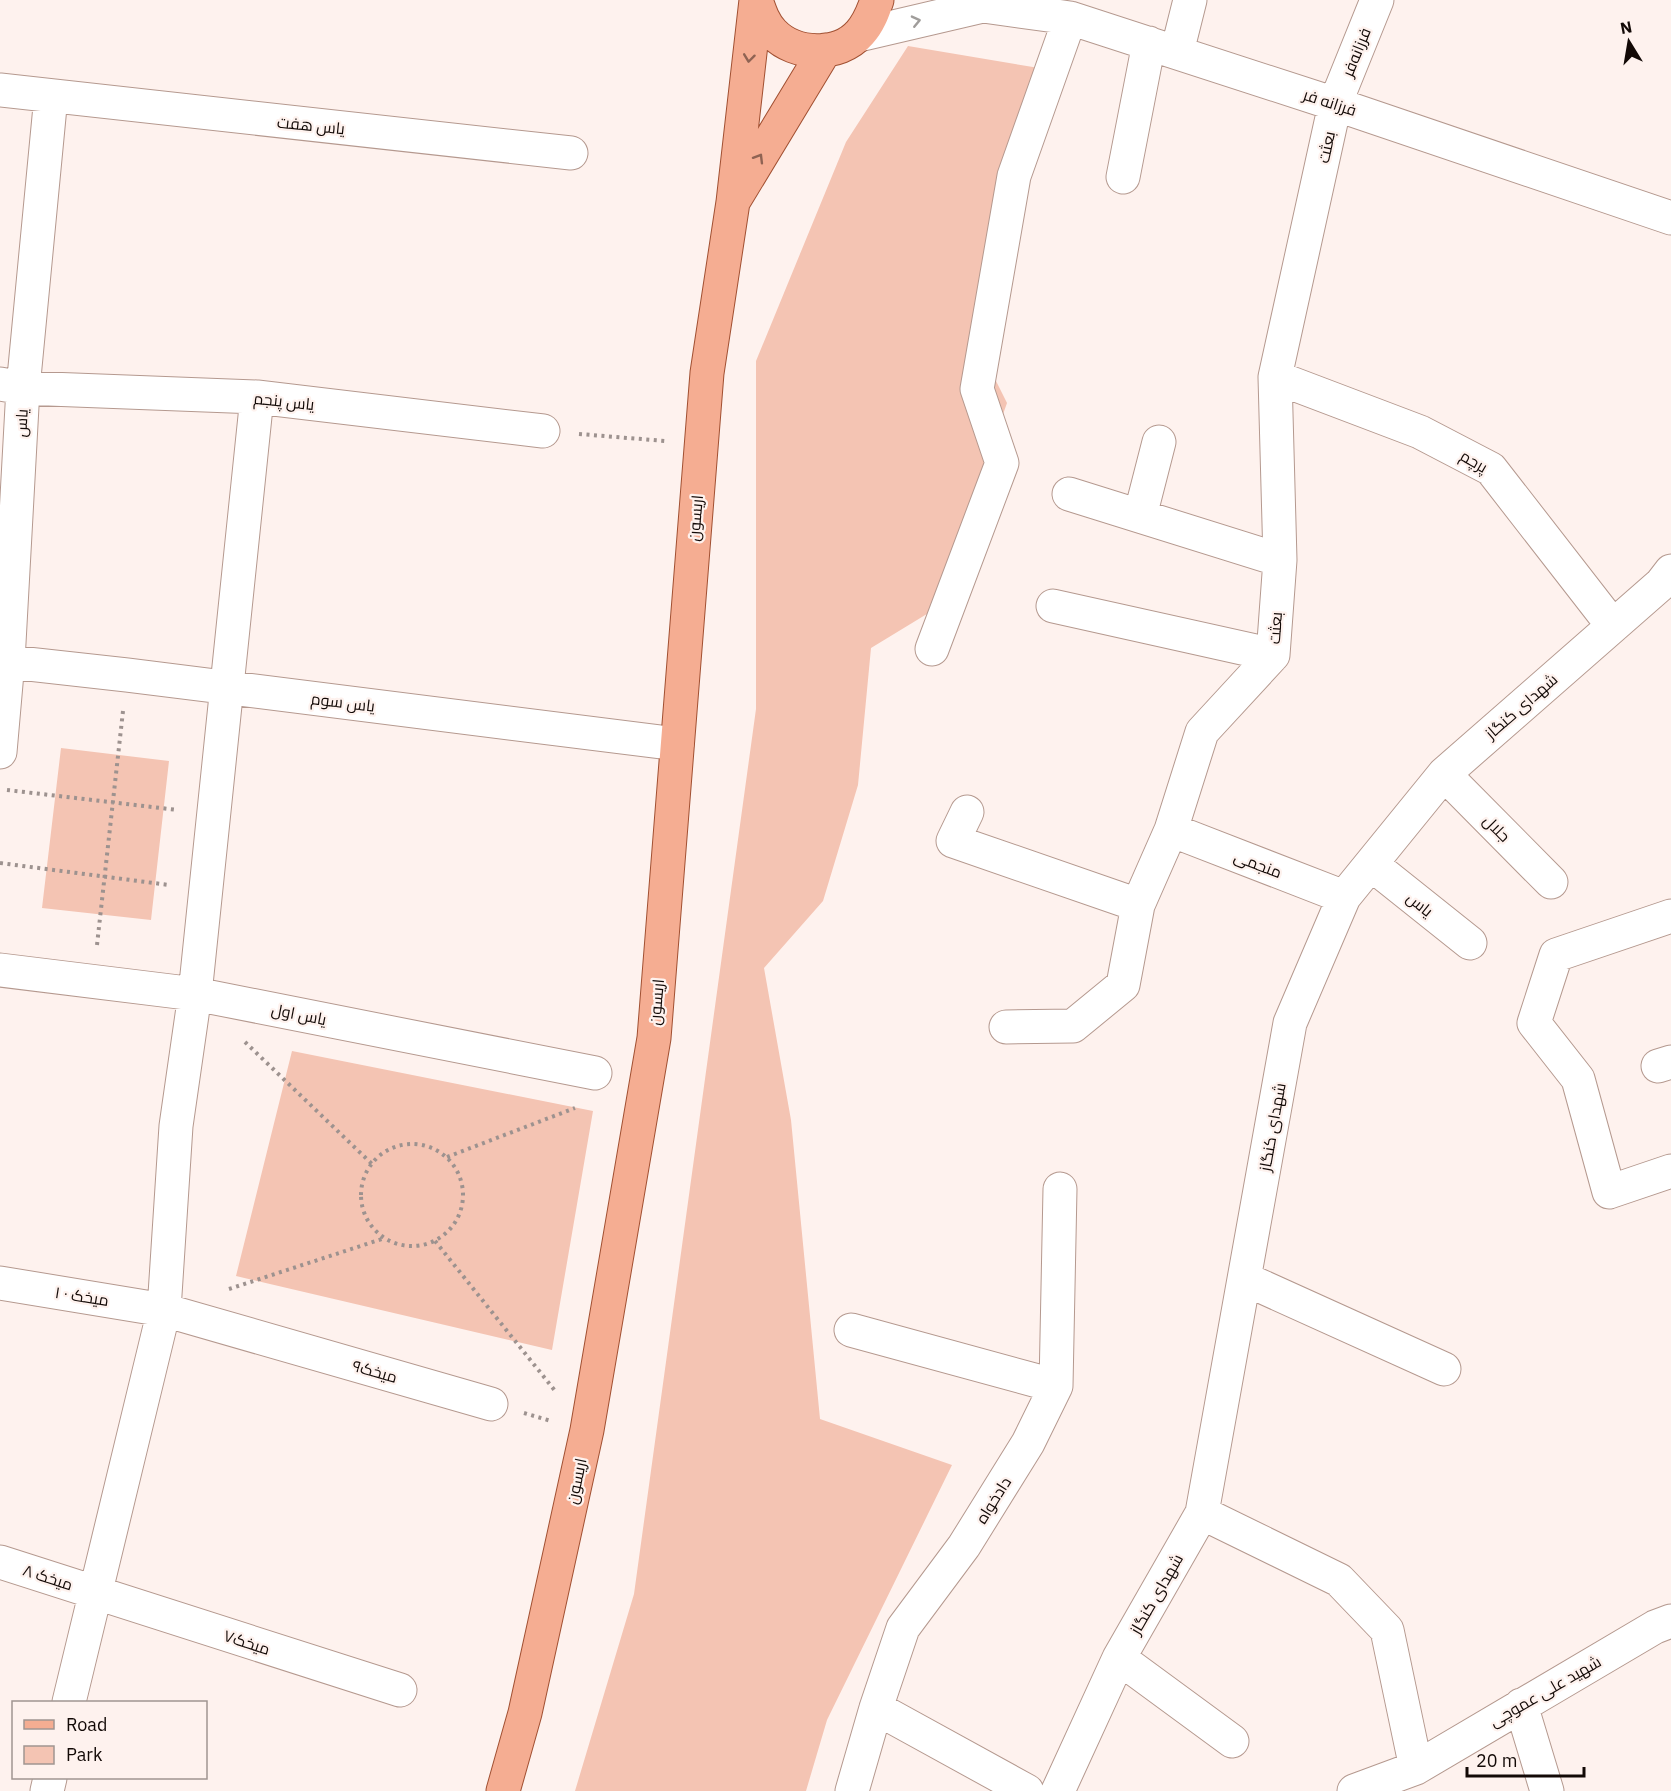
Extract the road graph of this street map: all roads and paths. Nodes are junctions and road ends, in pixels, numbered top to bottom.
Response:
1 (756, 0) edge
2 (877, 0) edge
3 (1190, 0) edge
4 (1377, 0) edge
5 (976, 2) edge
6 (1070, 18) junction
7 (859, 34) junction
8 (1163, 48) junction
9 (825, 50) junction
10 (0, 90) edge
11 (51, 96) junction
12 (1335, 104) junction
13 (571, 153) dead end
14 (1123, 177) dead end
15 (733, 202) junction
16 (1671, 218) edge
17 (1275, 377) junction
18 (12, 386) edge
19 (257, 397) junction
20 (543, 431) joint
21 (1158, 442) dead end
22 (701, 444) junction
23 (1069, 494) dead end
24 (1140, 516) junction
25 (1280, 560) junction
26 (1671, 571) edge
27 (1053, 606) dead end
28 (1613, 626) junction
29 (932, 649) dead end
30 (1273, 655) junction
31 (4, 661) edge
32 (127, 675) junction
33 (227, 688) junction
34 (677, 744) junction
35 (0, 752) edge
36 (1444, 774) junction
37 (0, 789) edge
38 (113, 802) junction
39 (967, 812) dead end
40 (214, 815) junction
41 (1171, 830) junction
42 (0, 863) edge
43 (1371, 864) junction
44 (105, 876) junction
45 (1551, 882) dead end
46 (207, 890) junction
47 (1344, 897) junction
48 (1138, 905) junction
49 (1671, 916) edge
50 (1470, 943) dead end
51 (0, 970) edge
52 (93, 981) junction
53 (195, 994) junction
54 (1006, 1027) dead end
55 (237, 1035) dead end
56 (595, 1073) dead end
57 (580, 1107) dead end
58 (447, 1157) junction
59 (372, 1164) junction
60 (1671, 1171) edge
61 (1060, 1189) dead end
62 (386, 1238) junction
63 (435, 1241) junction
64 (1245, 1279) junction
65 (0, 1283) edge
66 (220, 1292) dead end
67 (164, 1310) junction
68 (851, 1330) dead end
69 (1444, 1369) dead end
70 (1056, 1386) junction
71 (491, 1404) joint
72 (587, 1430) junction
73 (1202, 1513) junction
74 (0, 1562) edge
75 (95, 1593) junction
76 (1671, 1621) edge
77 (1119, 1658) junction
78 (400, 1690) dead end
79 (69, 1701) edge
80 (1521, 1705) junction
81 (876, 1708) junction
82 (1232, 1741) dead end
83 (1416, 1768) junction
84 (1355, 1790) edge
85 (503, 1791) edge
86 (852, 1791) edge
87 (1027, 1791) edge
88 (1058, 1791) edge
89 (1546, 1791) edge

1 - 9 main road
1 -> 15 main road, اریسون
2 - 7 main road
3 - 8 street
4 - 12 street, فرزانه‌فر
5 - 6 street, فرزانه فر
7 -> 5 street
6 - 8 street, فرزانه فر
6 - 29 street
7 - 9 main road
8 - 12 street, فرزانه فر
8 - 14 street
15 -> 9 main road
10 - 11 street, یاس هفت
11 - 13 street, یاس هفت
11 - 18 street, یاس
12 - 16 street, فرزانه فر
12 - 17 street, بعثت
15 - 22 main road, اریسون
17 - 25 street, بعثت
17 - 28 street, پرچم
18 - 19 street, یاس پنجم
18 - 31 street, یاس
19 - 20 street, یاس پنجم
19 - 33 street
20 - 22 path
21 - 24 street
22 - 34 main road, اریسون
23 - 24 street
24 - 25 street
25 - 30 street, بعثت
26 - 28 street, شهدای کنگاز
27 - 30 street
28 - 36 street, شهدای کنگاز
30 - 41 street, بعثت
31 - 32 street, یاس سوم
31 - 35 street, یاس
32 - 33 street, یاس سوم
32 - 38 path
33 - 34 street, یاس سوم
33 - 40 street
34 - 72 main road, اریسون
36 - 43 street, شهدای کنگاز
36 - 45 street, جلال
37 - 38 path
38 - 40 path
38 - 44 path
39 - 48 street
40 - 46 street
41 - 47 street, منجمی
41 - 48 street, بعثت
42 - 44 path
43 - 47 street, شهدای کنگاز
43 - 50 street, یاس
44 - 46 path
44 - 52 path
46 - 53 street
47 - 64 street, شهدای کنگاز
48 - 54 street, بعثت
49 - 60 street
51 - 52 street, یاس اول
52 - 53 street, یاس اول
53 - 56 street, یاس اول
53 - 67 street
55 - 59 path
57 - 58 path
58 - 59 path
58 - 63 path
59 - 62 path
61 - 70 street, دادخواه
62 - 63 path
62 - 66 path
63 - 72 path
64 - 69 street
64 - 73 street, شهدای کنگاز
65 - 67 street, میخک ۰ ۱
67 - 71 street, میخک۹
67 - 75 street
68 - 70 street
70 - 81 street, دادخواه
71 - 72 path
72 - 85 main road, اریسون
73 - 77 street, شهدای کنگاز
73 - 83 street
74 - 75 street, میخک ۸
75 - 78 street, میخک۷
75 - 79 street
76 - 80 street, شهید علی عموچی
77 - 82 street
77 - 88 street, شهدای کنگاز
80 - 83 street, شهید علی عموچی
80 - 89 street
81 - 86 street, دادخواه
81 - 87 street
83 - 84 street, شهید علی عموچی

